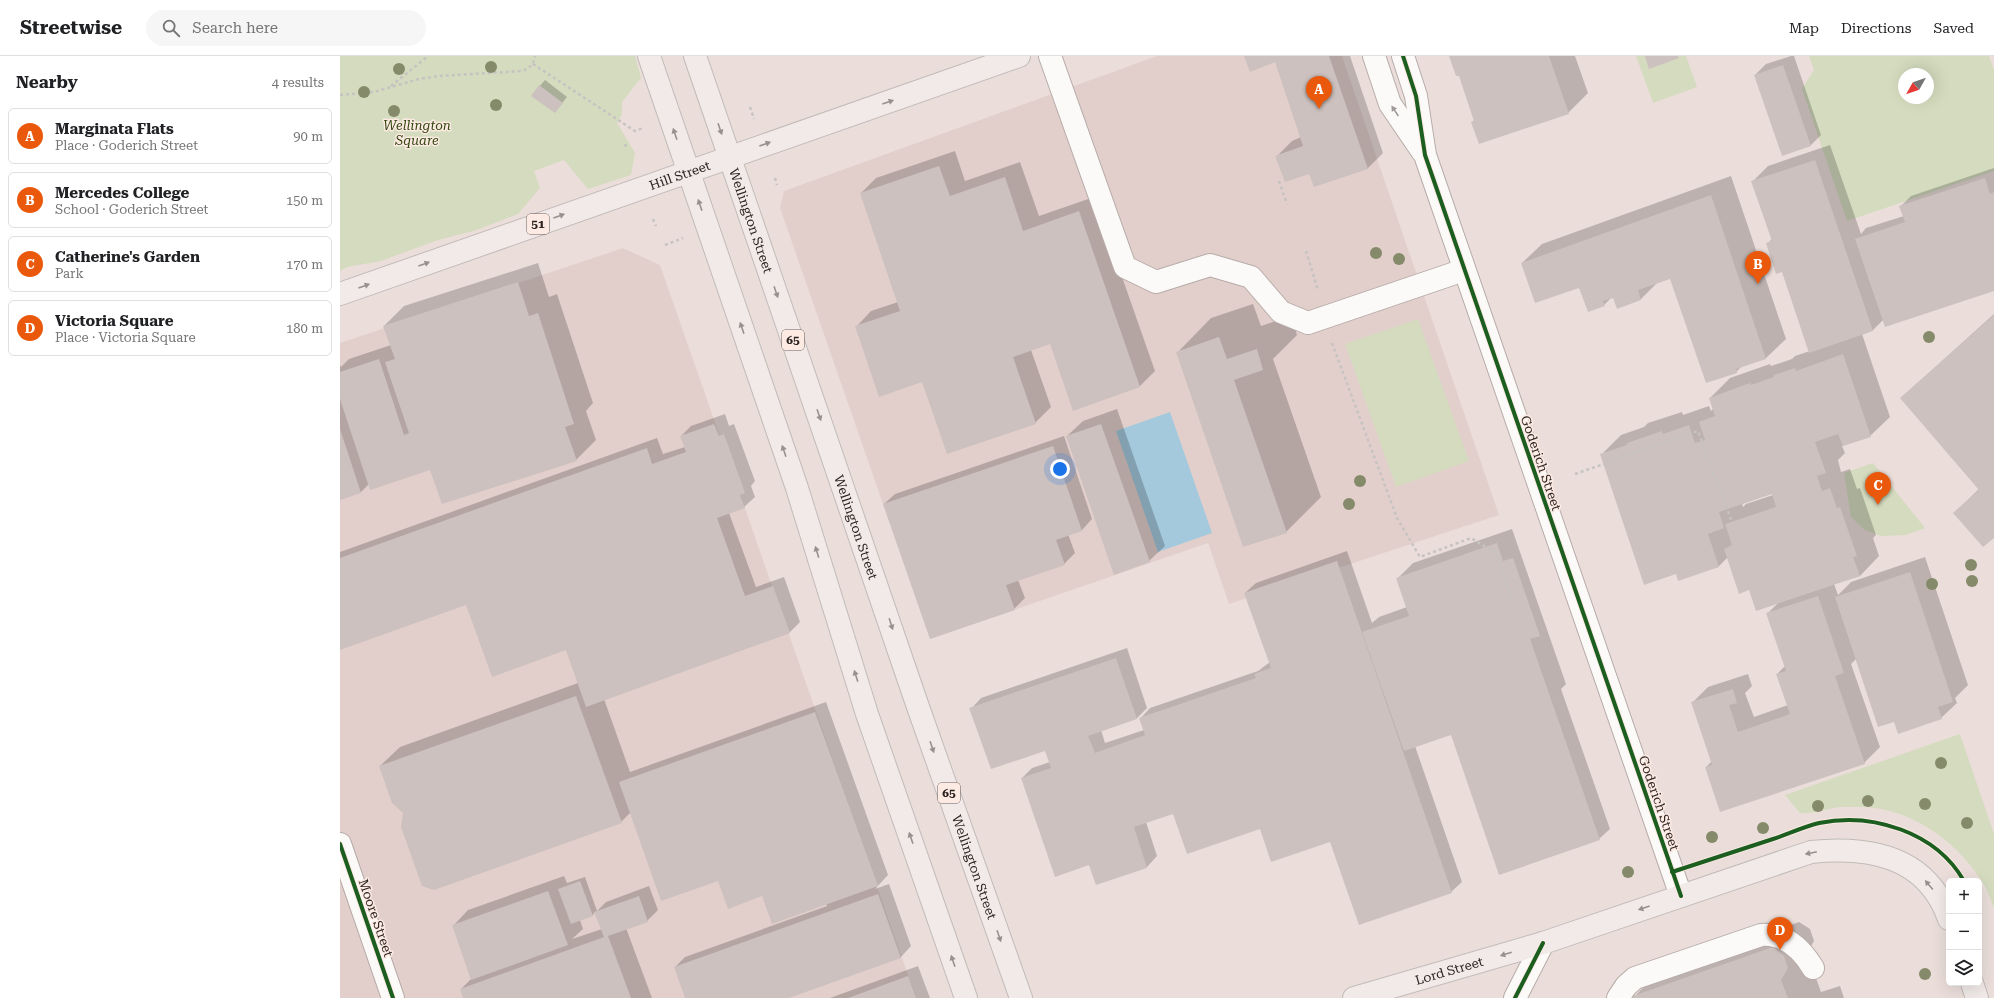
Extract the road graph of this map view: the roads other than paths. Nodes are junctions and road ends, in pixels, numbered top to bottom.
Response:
1 (649, 56) edge
2 (695, 56) edge
3 (1019, 56) edge
4 (1050, 56) edge
5 (1374, 56) edge
6 (1403, 56) edge
7 (1425, 155) junction
8 (730, 156) junction
9 (688, 171) junction
10 (1464, 270) junction
11 (340, 294) edge
12 (340, 844) edge
13 (1681, 896) junction
14 (1947, 914) edge
15 (1543, 942) junction
16 (1813, 968) dead end
17 (1973, 986) edge
18 (392, 998) edge
19 (966, 998) edge
20 (1021, 998) edge
21 (1354, 998) edge
22 (1514, 998) edge
23 (1618, 998) edge
24 (1977, 998) edge

9 -> 1 main road
2 -> 8 main road, Wellington Street / 65
8 -> 3 main road, Hill Street
4 - 10 street
7 -> 5 street, Goderich Street
6 - 7 street, Goderich Street
7 - 10 street, Goderich Street
8 - 9 main road, Hill Street
8 -> 20 main road, Wellington Street / 65
11 -> 9 main road, Hill Street / 51
19 -> 9 main road
10 - 13 street, Goderich Street
12 - 18 street, Moore Street
14 -> 13 main road, Lord Street
13 -> 15 main road, Lord Street
15 -> 21 main road, Lord Street
15 - 22 street
16 - 23 street
17 - 24 main road

